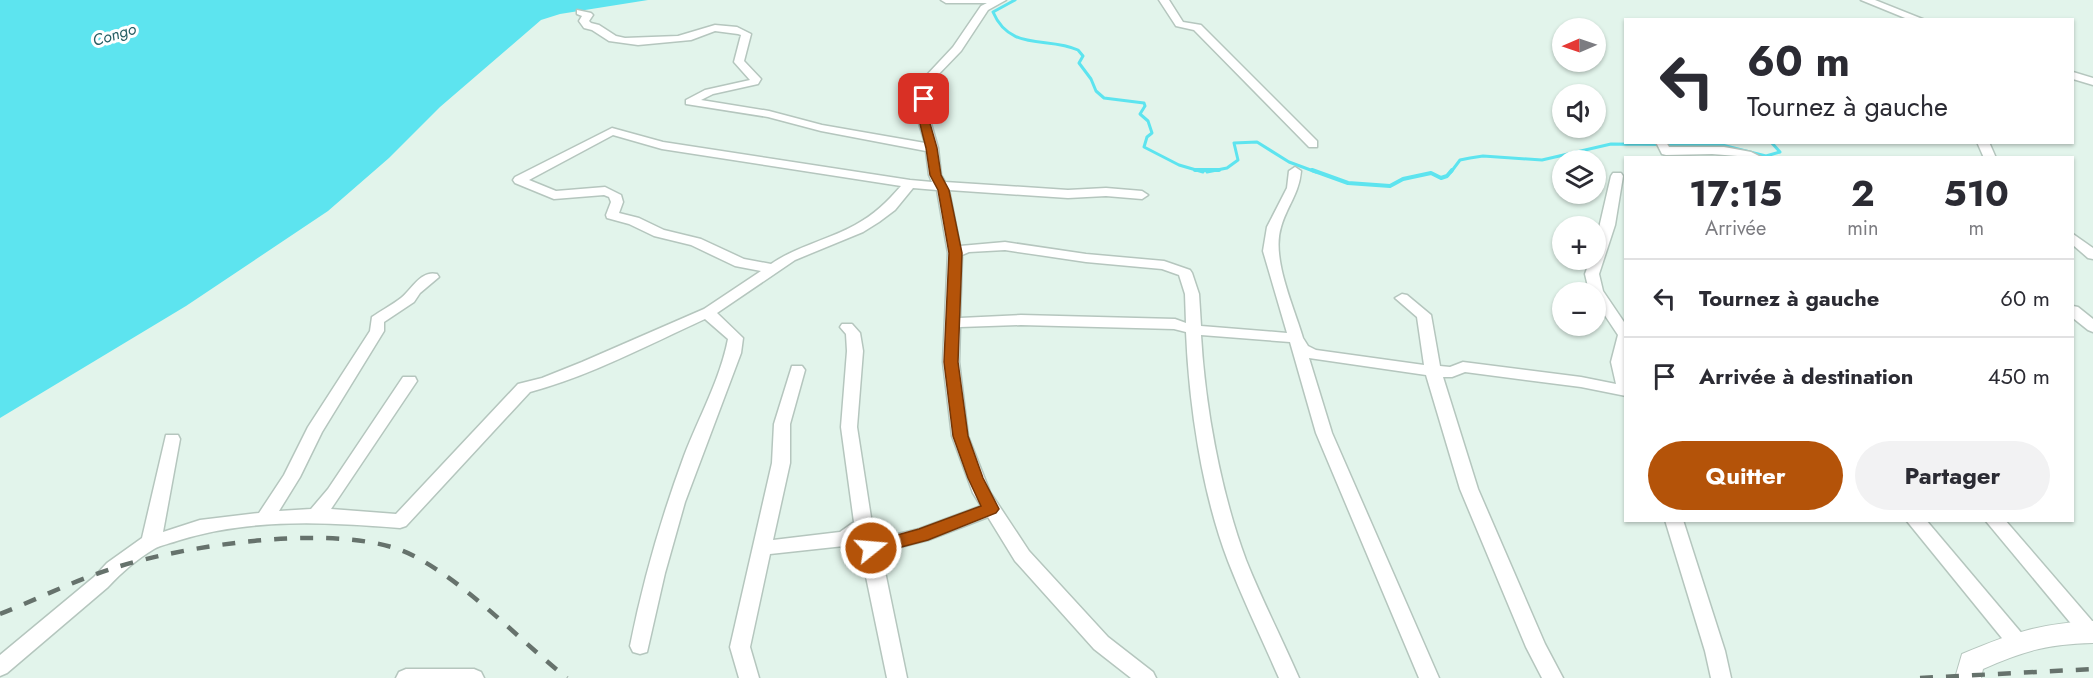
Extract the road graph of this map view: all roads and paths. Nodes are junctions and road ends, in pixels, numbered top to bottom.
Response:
1 (946, 0) edge
2 (955, 0) edge
3 (1001, 0) edge
4 (1164, 0) edge
5 (1866, 0) edge
6 (984, 8) junction
7 (580, 12) dead end
8 (1915, 18) edge
9 (2074, 75) edge
10 (2093, 82) edge
11 (1313, 144) dead end
12 (1664, 147) dead end
13 (932, 148) junction
14 (1753, 156) edge
15 (1295, 171) dead end
16 (1617, 176) dead end
17 (910, 184) junction
18 (942, 188) junction
19 (1142, 195) dead end
20 (2074, 239) edge
21 (956, 253) junction
22 (2093, 255) edge
23 (771, 268) junction
24 (432, 277) dead end
25 (1402, 298) dead end
26 (2074, 311) edge
27 (709, 312) junction
28 (2091, 320) edge
29 (952, 323) junction
30 (847, 327) dead end
31 (1194, 330) junction
32 (1624, 333) edge
33 (1296, 338) junction
34 (1624, 340) edge
35 (797, 370) dead end
36 (1433, 371) junction
37 (409, 381) dead end
38 (1624, 383) edge
39 (1624, 391) edge
40 (172, 439) dead end
41 (991, 509) junction
42 (316, 515) junction
43 (264, 520) junction
44 (1675, 522) edge
45 (1917, 522) edge
46 (1996, 522) edge
47 (863, 524) junction
48 (149, 543) junction
49 (761, 548) junction
50 (871, 548) junction
51 (2092, 632) edge
52 (2017, 642) junction
53 (640, 646) dead end
54 (0, 667) edge
55 (406, 678) edge
56 (412, 678) edge
57 (474, 678) edge
58 (749, 678) edge
59 (897, 678) edge
60 (1146, 678) edge
61 (1289, 678) edge
62 (1429, 678) edge
63 (1553, 678) edge
64 (1721, 678) edge
65 (1968, 678) edge

1 - 2 street
2 - 3 street
2 - 6 street
3 - 6 street
4 - 11 street
5 - 8 street
6 - 13 street
7 - 13 street
9 - 10 street
12 - 14 street
13 - 18 street
15 - 33 street
16 - 32 street
17 - 18 street
17 - 23 street
17 - 23 street
18 - 19 street
18 - 21 street
20 - 22 street
21 - 29 street
21 - 31 street
23 - 27 street
24 - 43 street
25 - 36 street
26 - 28 street
27 - 42 street
27 - 53 street
29 - 31 street
29 - 41 street
30 - 47 street
31 - 33 street
31 - 61 street
33 - 36 street
33 - 62 street
34 - 38 street
35 - 49 street
36 - 39 street
36 - 63 street
37 - 42 street
40 - 48 street
41 - 50 street
41 - 60 street
42 - 43 street
43 - 48 street
44 - 64 street
45 - 52 street
46 - 51 street
47 - 49 street
47 - 50 street
48 - 54 street
49 - 58 street
50 - 59 street
51 - 52 main road
52 - 65 main road
55 - 56 street
56 - 57 street

